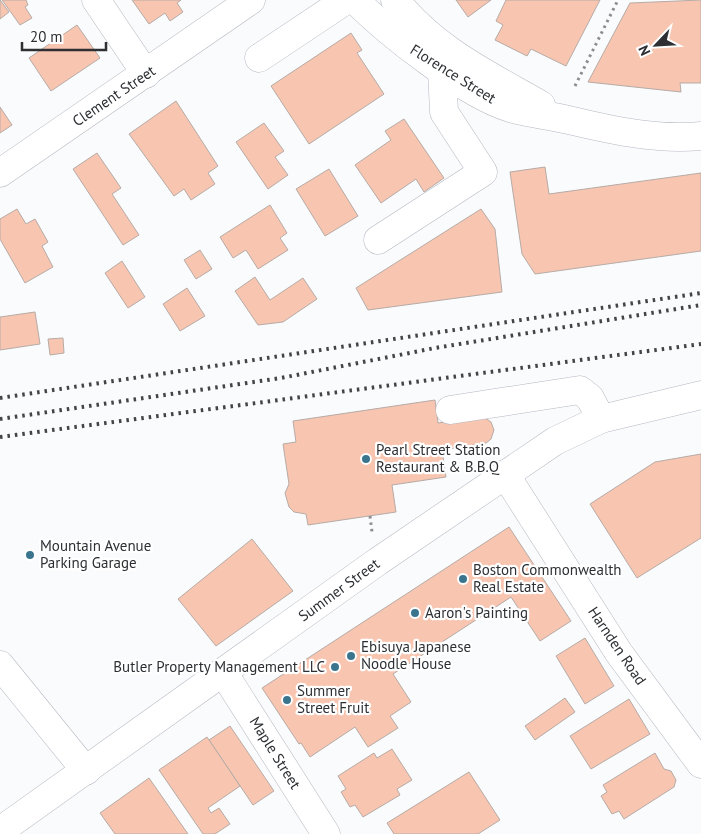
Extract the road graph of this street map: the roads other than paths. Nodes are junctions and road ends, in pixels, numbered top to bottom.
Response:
1 (96, 0) edge
2 (251, 0) edge
3 (346, 0) edge
4 (355, 0) edge
5 (395, 0) edge
6 (259, 58) dead end
7 (442, 70) junction
8 (146, 74) junction
9 (566, 119) junction
10 (701, 136) edge
11 (0, 173) edge
12 (378, 240) dead end
13 (701, 396) edge
14 (450, 410) dead end
15 (601, 419) junction
16 (505, 474) junction
17 (0, 666) edge
18 (223, 672) junction
19 (701, 764) edge
20 (86, 771) junction
21 (0, 831) edge
22 (326, 834) edge

1 - 8 street
2 - 8 street, Clement Street
3 - 6 street
4 - 7 street, Florence Street
5 - 9 street, Florence Street
7 - 9 street, Florence Street
7 - 12 street
8 - 11 street, Clement Street
9 - 10 street, Florence Street
13 - 15 street, Summer Street
14 - 15 street
15 - 16 street, Summer Street
16 - 18 street, Summer Street
16 - 19 street, Harnden Road
17 - 20 street
18 - 20 street, Summer Street
18 - 22 street, Maple Street
20 - 21 street, Summer Street

